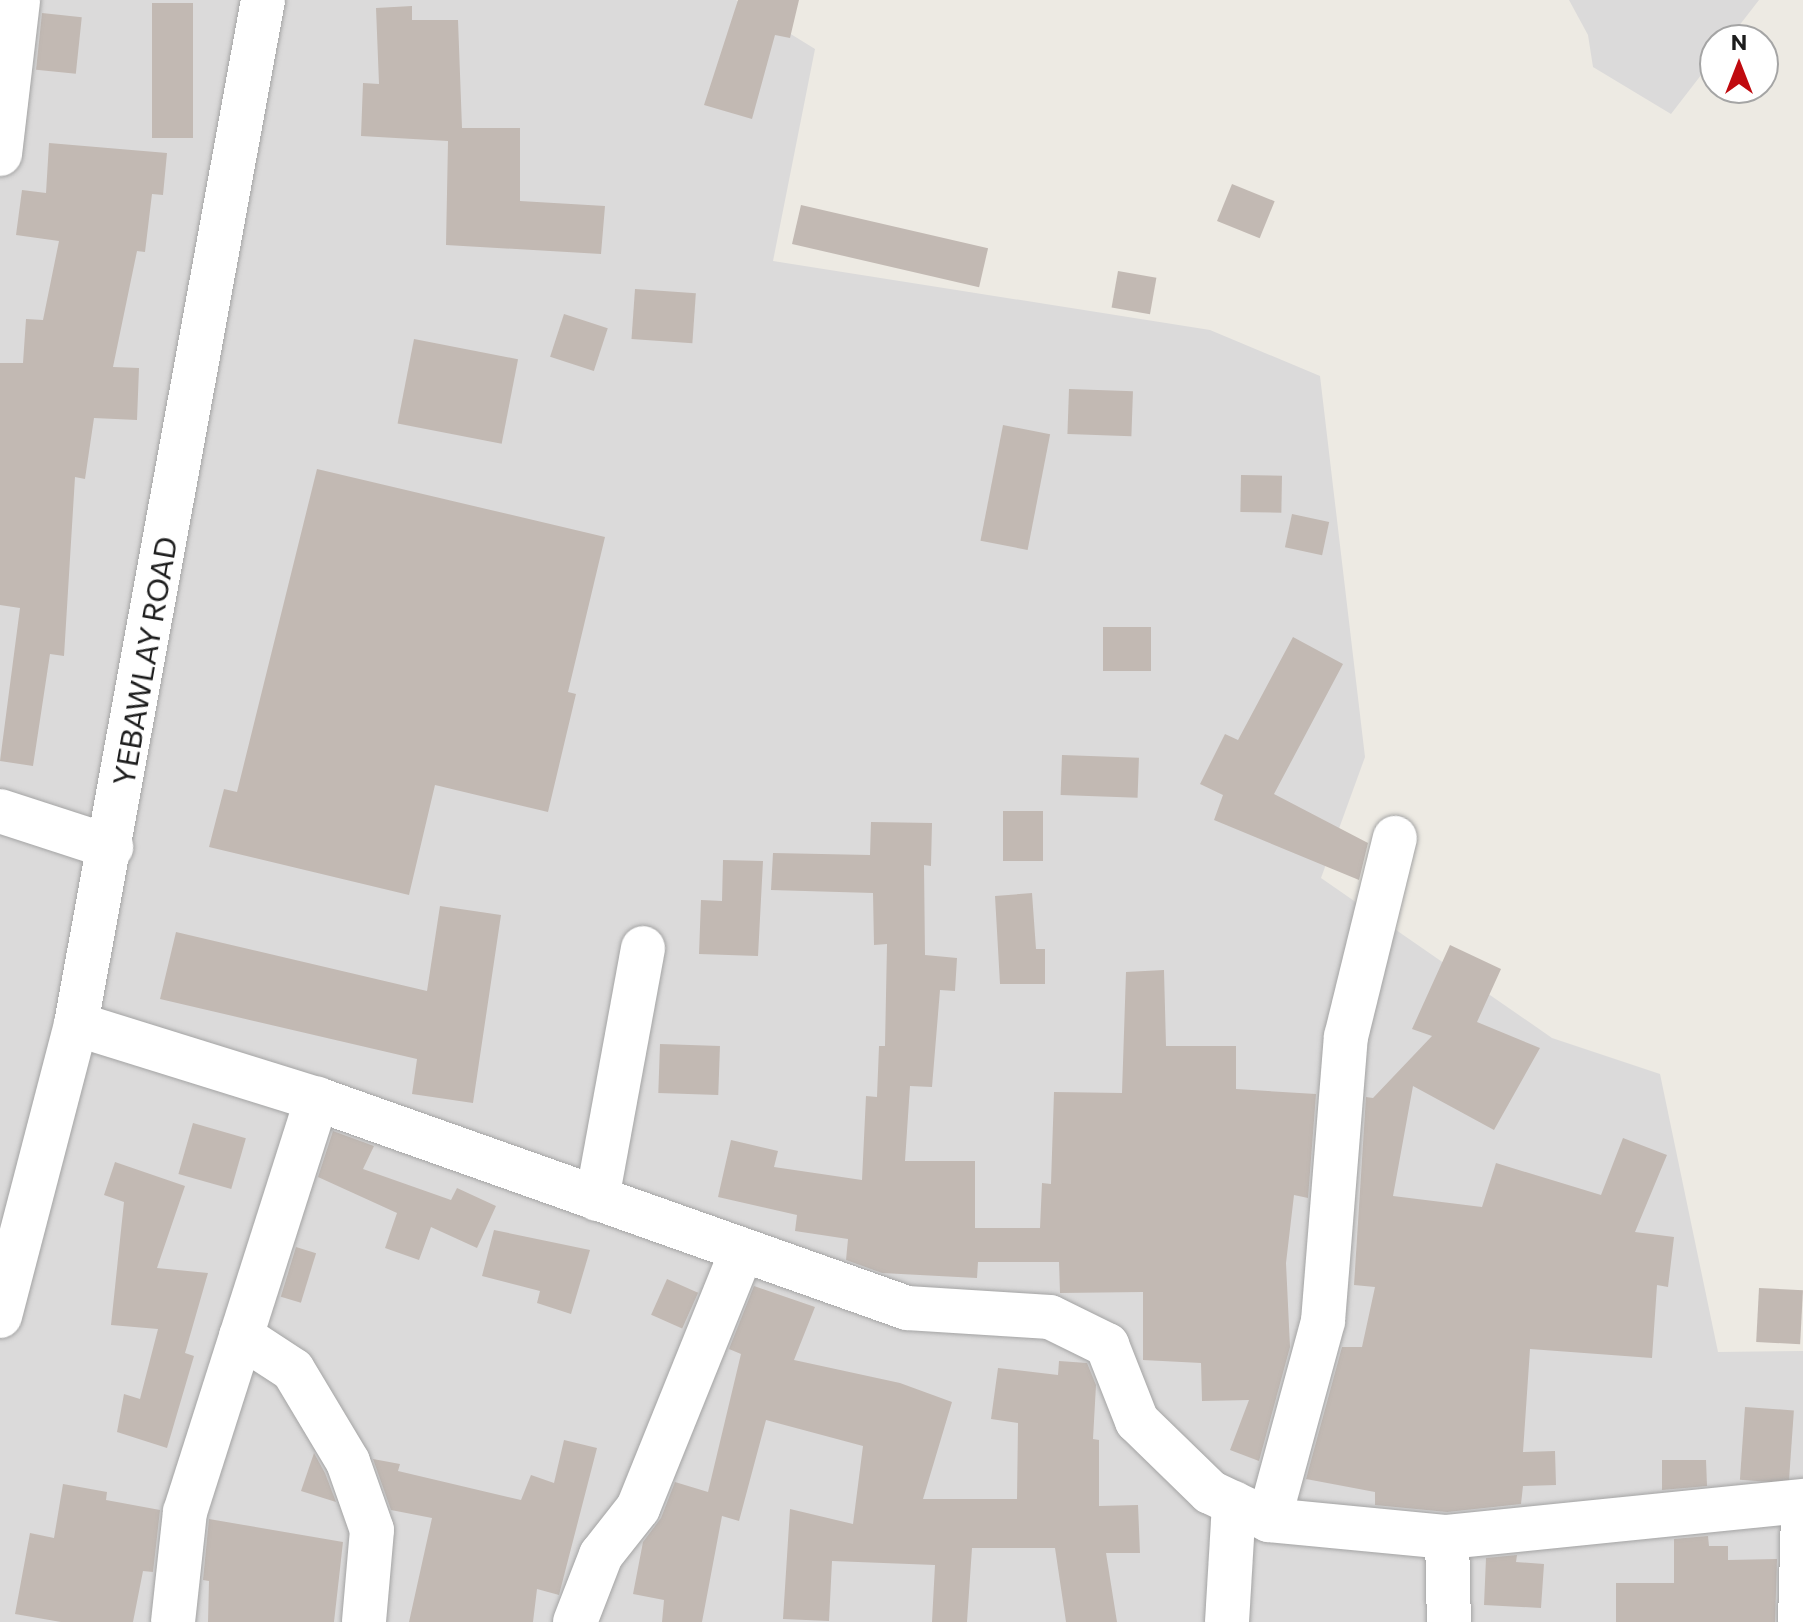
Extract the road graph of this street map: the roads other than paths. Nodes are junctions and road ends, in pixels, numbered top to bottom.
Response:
1 (18, 0) edge
2 (263, 0) edge
3 (0, 154) edge
4 (0, 811) edge
5 (1395, 838) dead end
6 (111, 847) junction
7 (643, 948) dead end
8 (76, 1024) junction
9 (317, 1099) junction
10 (597, 1199) junction
11 (742, 1250) junction
12 (0, 1316) edge
13 (241, 1336) junction
14 (1803, 1501) edge
15 (1251, 1512) junction
16 (1803, 1517) edge
17 (1447, 1537) junction
18 (173, 1622) edge
19 (364, 1622) edge
20 (575, 1622) edge
21 (1227, 1622) edge
22 (1449, 1622) edge
23 (1800, 1622) edge

1 - 3 street
2 - 6 street, YEBAWLAY ROAD
4 - 6 street
5 - 15 street
6 - 8 street, YEBAWLAY ROAD
7 - 10 street
8 - 9 street
8 - 12 street, YEBAWLAY ROAD
9 - 10 street
9 - 13 street
10 - 11 street
11 - 15 street
11 - 20 street
13 - 18 street
13 - 19 street
14 - 17 street
15 - 17 street
15 - 21 street
16 - 23 street
17 - 22 street

